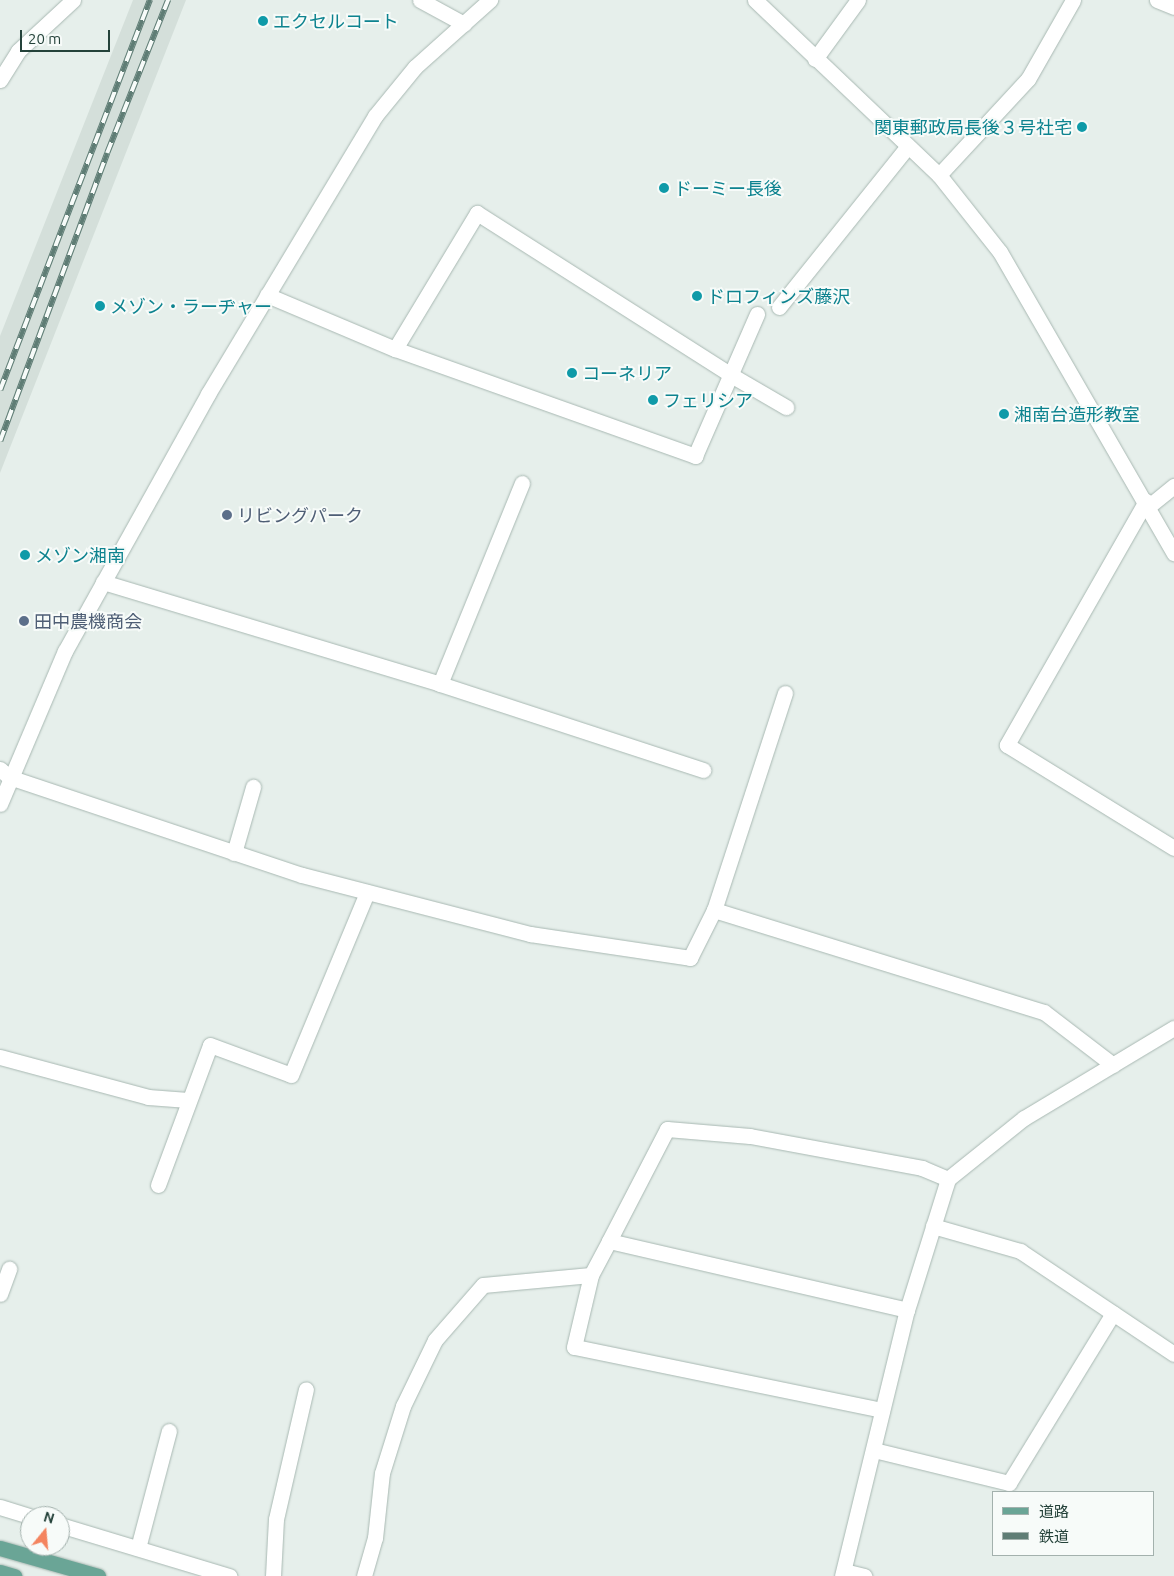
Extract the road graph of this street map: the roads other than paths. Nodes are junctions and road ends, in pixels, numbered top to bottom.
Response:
1 (73, 0) edge
2 (420, 0) edge
3 (490, 0) edge
4 (755, 0) edge
5 (858, 0) edge
6 (1073, 0) edge
7 (1157, 0) edge
8 (1174, 7) edge
9 (464, 24) junction
10 (815, 59) junction
11 (0, 80) edge
12 (908, 146) junction
13 (939, 175) junction
14 (267, 295) junction
15 (779, 307) dead end
16 (756, 314) dead end
17 (395, 349) junction
18 (731, 376) junction
19 (786, 407) dead end
20 (522, 483) dead end
21 (1174, 486) edge
22 (1147, 504) junction
23 (1174, 552) edge
24 (103, 582) junction
25 (440, 684) junction
26 (785, 693) dead end
27 (703, 770) dead end
28 (5, 773) edge
29 (253, 787) dead end
30 (0, 804) edge
31 (1174, 848) edge
32 (234, 853) junction
33 (367, 892) junction
34 (714, 910) junction
35 (1174, 1028) edge
36 (0, 1057) edge
37 (1113, 1065) junction
38 (188, 1100) junction
39 (948, 1179) junction
40 (158, 1185) dead end
41 (933, 1226) junction
42 (608, 1241) junction
43 (9, 1268) dead end
44 (591, 1275) junction
45 (0, 1294) edge
46 (906, 1310) junction
47 (1114, 1313) junction
48 (1174, 1354) edge
49 (306, 1390) dead end
50 (882, 1410) junction
51 (169, 1431) dead end
52 (874, 1450) junction
53 (0, 1508) edge
54 (20, 1513) edge
55 (70, 1528) edge
56 (0, 1548) edge
57 (138, 1548) junction
58 (0, 1572) edge
59 (843, 1574) edge
60 (14, 1576) edge
61 (98, 1576) edge
62 (229, 1576) edge
63 (272, 1576) edge
64 (364, 1576) edge
65 (864, 1576) edge

1 - 11 street
2 - 9 street
3 - 9 street
4 - 10 street
5 - 10 street
6 - 13 street
7 - 8 street
9 - 14 street
10 - 12 street
12 - 13 street
12 - 15 street
13 - 22 street
14 - 17 street
14 - 24 street
16 - 18 street
17 - 18 street
17 - 18 street
18 - 19 street
20 - 25 street
21 - 22 street
22 - 23 street
22 - 31 street
24 - 25 street
24 - 28 street
25 - 27 street
26 - 34 street
28 - 30 street
28 - 32 street
29 - 32 street
32 - 33 street
33 - 34 street
33 - 38 street
34 - 37 street
35 - 37 street
36 - 38 street
37 - 39 street
38 - 40 street
39 - 41 street
39 - 42 street
41 - 46 street
41 - 47 street
42 - 44 street
42 - 46 street
43 - 45 street
44 - 50 street
44 - 64 street
46 - 50 street
47 - 48 street
47 - 52 street
49 - 63 street
50 - 52 street
51 - 57 street
52 - 59 street
53 - 54 street
55 - 57 street
56 - 61 main road
57 - 62 street
58 - 60 main road
59 - 65 street

